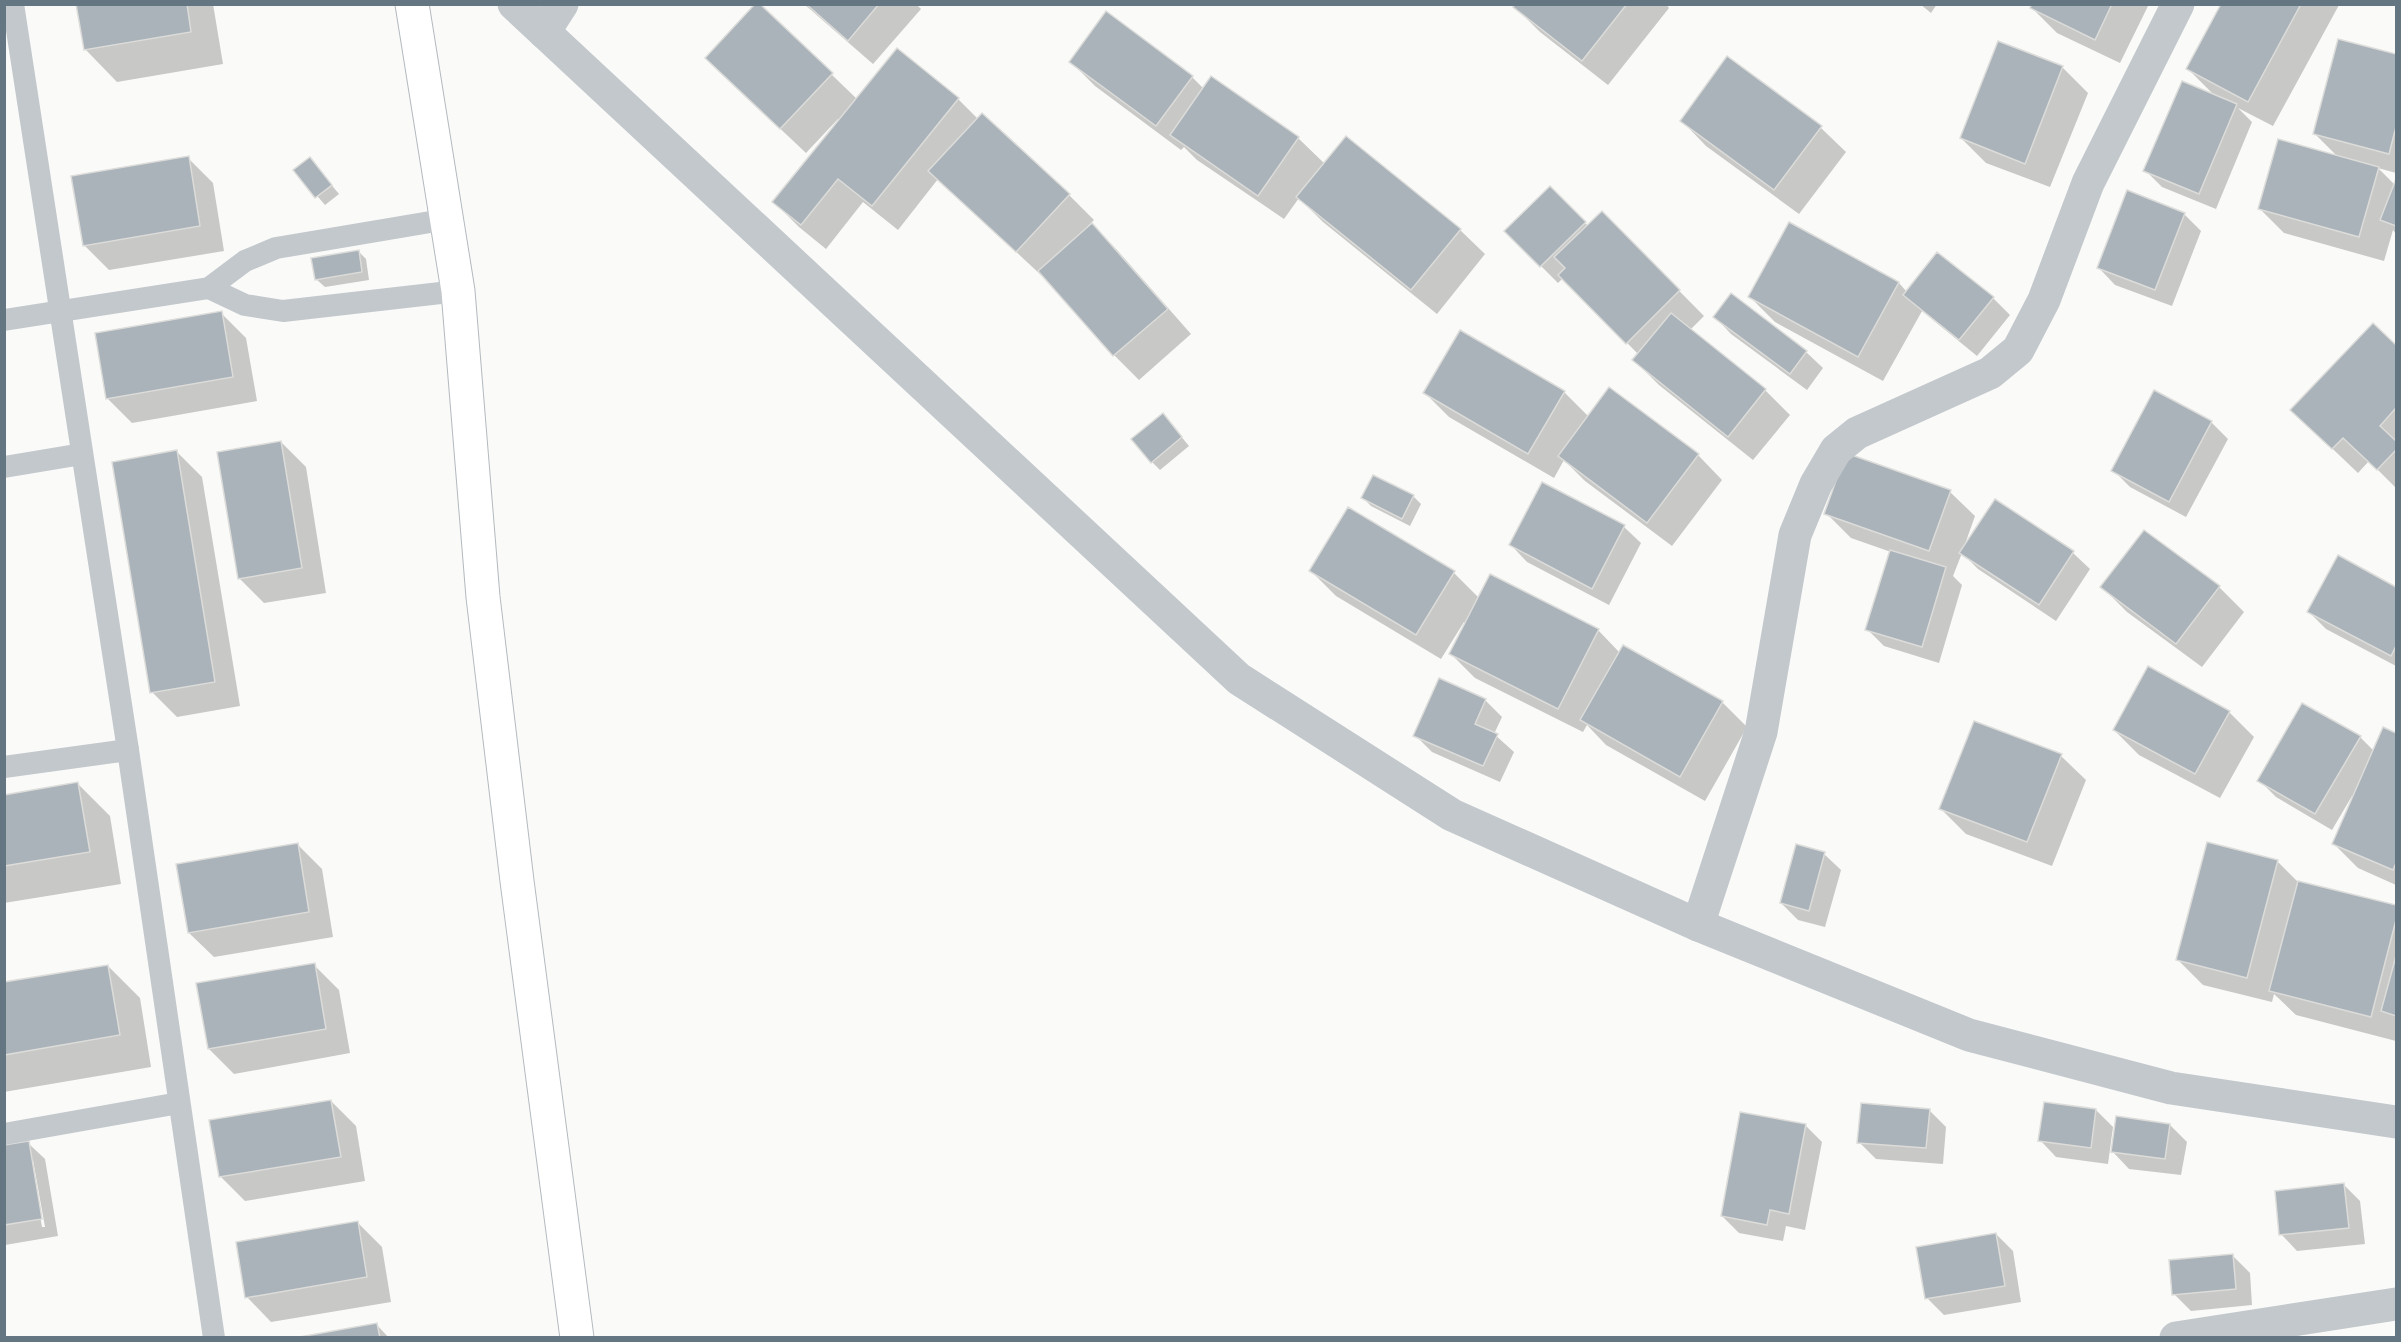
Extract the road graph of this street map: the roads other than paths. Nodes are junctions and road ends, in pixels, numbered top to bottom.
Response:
1 (13, 4) edge
2 (412, 4) edge
3 (514, 4) edge
4 (562, 4) edge
5 (2178, 4) edge
6 (544, 32) junction
7 (448, 219) junction
8 (209, 288) junction
9 (458, 291) junction
10 (60, 311) junction
11 (4, 320) edge
12 (82, 454) junction
13 (4, 467) edge
14 (128, 750) junction
15 (4, 767) edge
16 (1698, 925) junction
17 (179, 1103) junction
18 (2397, 1122) edge
19 (4, 1134) edge
20 (2397, 1305) edge
21 (214, 1338) edge
22 (577, 1338) edge
23 (2175, 1338) edge

1 - 10 lane
2 - 7 street
3 - 6 street
4 - 6 street
5 - 16 street
6 - 16 street
7 - 8 lane
7 - 9 street
8 - 9 lane
8 - 10 lane
9 - 22 street
10 - 11 lane
10 - 12 lane
12 - 13 lane
12 - 14 lane
14 - 15 lane
14 - 17 lane
16 - 18 street
17 - 19 lane
17 - 21 lane
20 - 23 street

